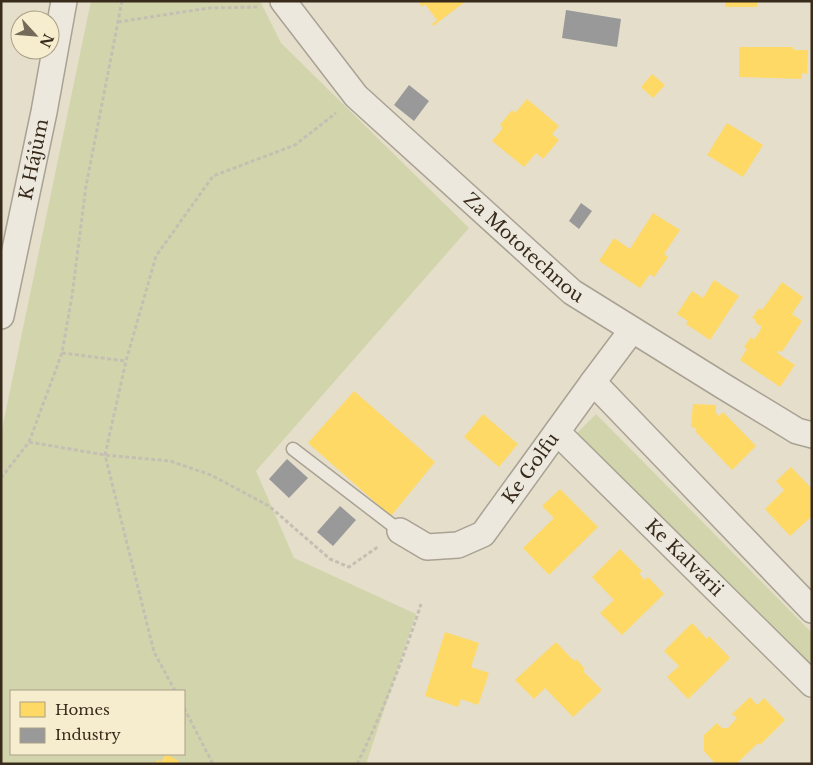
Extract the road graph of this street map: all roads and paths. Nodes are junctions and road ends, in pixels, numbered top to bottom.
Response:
1 (64, 1) edge
2 (122, 1) edge
3 (285, 4) edge
4 (118, 22) junction
5 (356, 96) junction
6 (10, 233) edge
7 (1, 316) edge
8 (632, 330) junction
9 (62, 353) junction
10 (126, 360) junction
11 (592, 382) junction
12 (557, 432) junction
13 (812, 435) edge
14 (29, 442) junction
15 (292, 449) dead end
16 (105, 455) junction
17 (1, 478) edge
18 (400, 531) junction
19 (421, 604) dead end
20 (812, 610) edge
21 (812, 684) edge
22 (174, 690) edge
23 (185, 710) edge
24 (213, 764) edge
25 (357, 764) edge

1 - 6 street, K Hájům
2 - 4 path
3 - 4 path
3 - 5 street, Za Mototechnou
4 - 9 path
5 - 8 street, Za Mototechnou
5 - 10 path
6 - 7 street, K Hájům
8 - 11 street, Ke Golfu
8 - 13 street, Za Mototechnou
9 - 10 path
9 - 14 path
10 - 16 path
11 - 12 street, Ke Golfu
11 - 20 street
12 - 18 street, Ke Golfu
12 - 21 street, Ke Kalvárii
14 - 16 path
14 - 17 path
15 - 18 lane
16 - 18 path
16 - 22 path
19 - 25 path
23 - 24 path

